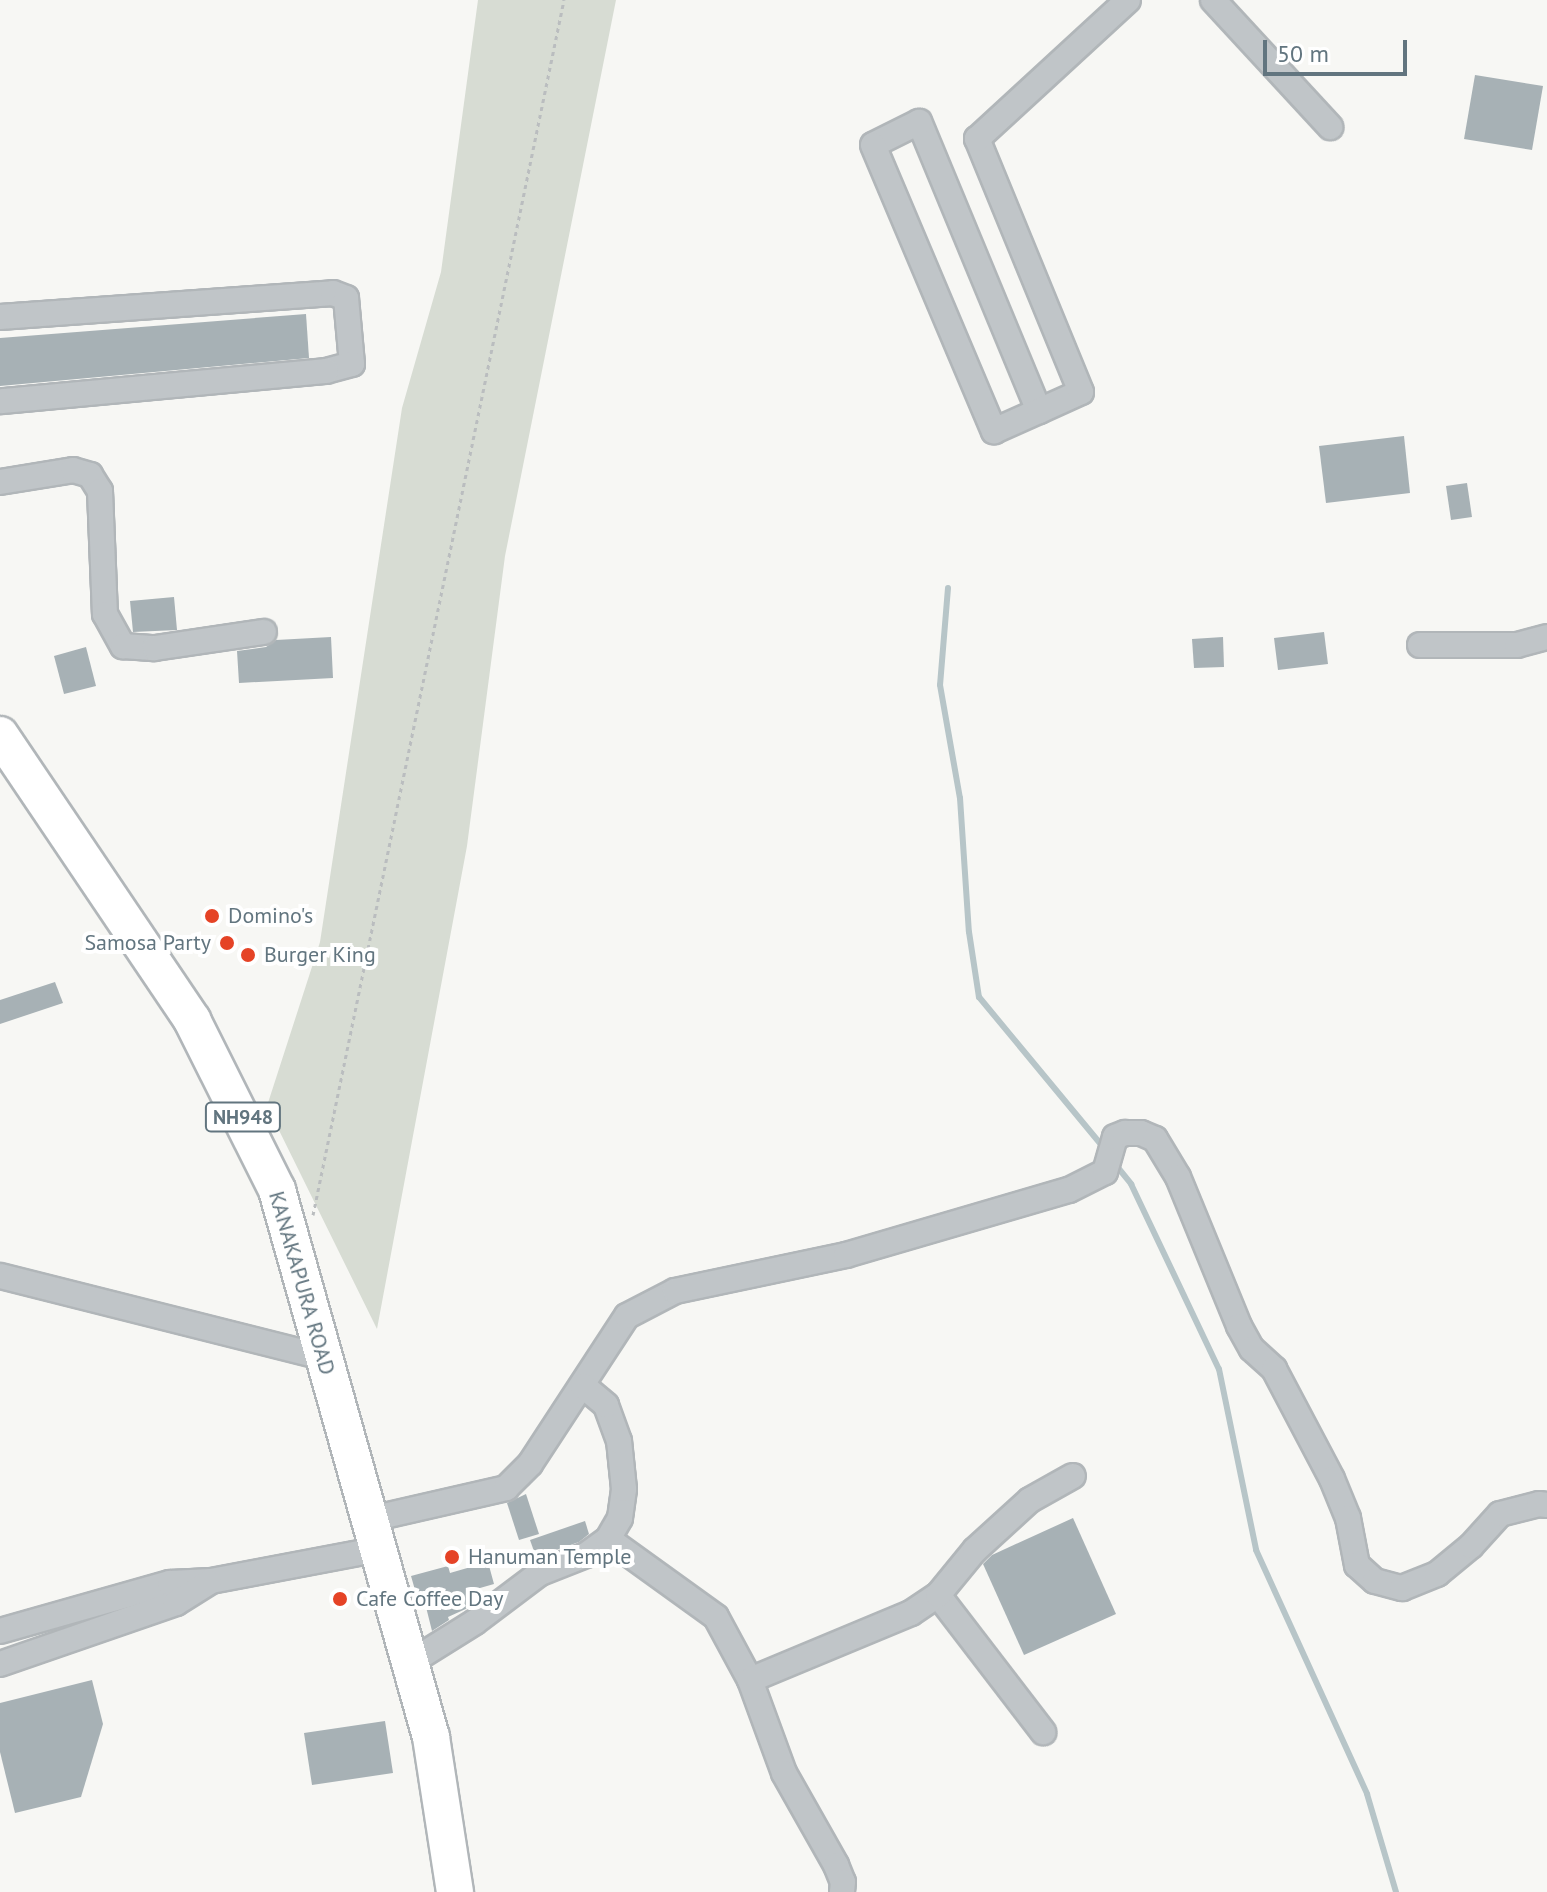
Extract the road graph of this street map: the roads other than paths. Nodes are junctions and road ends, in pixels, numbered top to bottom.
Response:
1 (1128, 0) edge
2 (1213, 0) edge
3 (1330, 127) dead end
4 (0, 317) edge
5 (0, 401) edge
6 (1039, 411) junction
7 (0, 482) edge
8 (264, 632) dead end
9 (1547, 637) edge
10 (1420, 645) dead end
11 (0, 735) edge
12 (0, 1276) edge
13 (323, 1357) junction
14 (583, 1386) junction
15 (1073, 1476) dead end
16 (1547, 1505) edge
17 (375, 1534) junction
18 (608, 1539) junction
19 (211, 1581) junction
20 (938, 1595) junction
21 (0, 1631) edge
22 (411, 1662) junction
23 (0, 1664) edge
24 (750, 1680) junction
25 (1043, 1732) dead end
26 (455, 1892) edge
27 (842, 1892) edge

1 - 6 street
2 - 3 street
4 - 5 street
6 - 6 street
7 - 8 street
9 - 10 street
11 - 13 highway, KANAKAPURA ROAD / NH948
12 - 13 street
13 - 17 highway, KANAKAPURA ROAD / NH948
14 - 16 street
14 - 17 street
14 - 18 street
15 - 20 street
17 - 19 street
17 - 22 highway, KANAKAPURA ROAD / NH948
18 - 22 street
18 - 24 street
19 - 21 street
19 - 23 street
20 - 24 street
20 - 25 street
22 - 26 highway, KANAKAPURA ROAD / NH948
24 - 27 street

